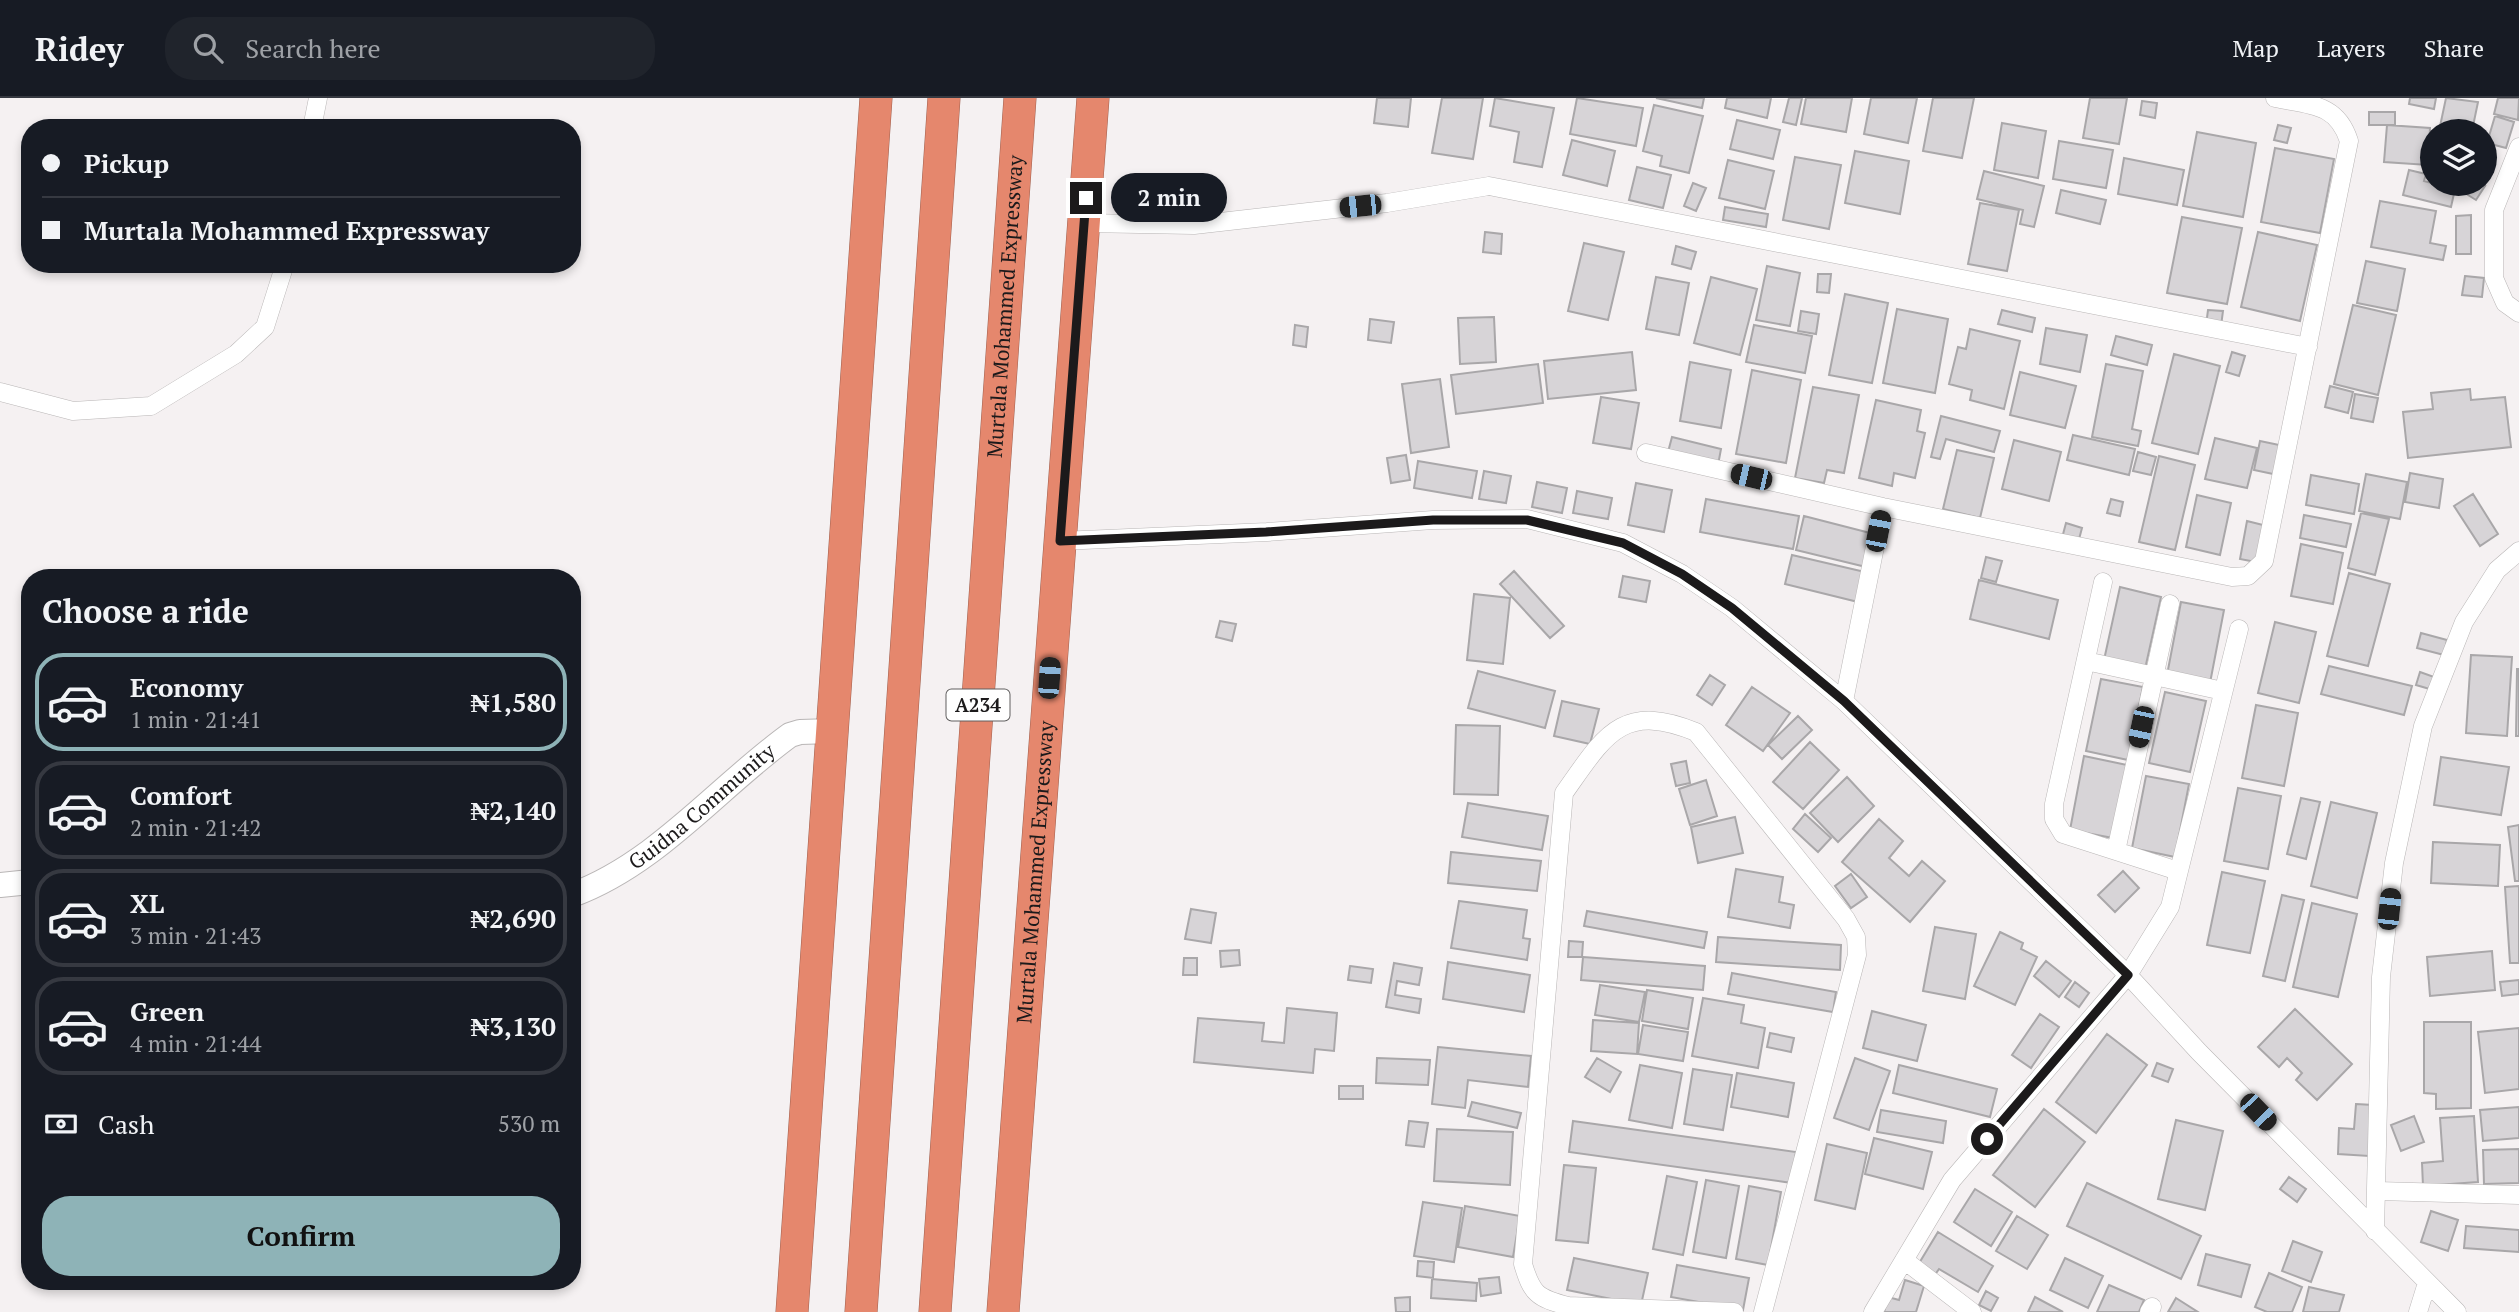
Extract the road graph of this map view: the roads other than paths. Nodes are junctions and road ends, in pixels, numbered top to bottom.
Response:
1 (318, 98) edge
2 (876, 98) edge
3 (944, 98) edge
4 (1020, 98) edge
5 (1093, 98) edge
6 (2275, 98) edge
7 (314, 119) edge
8 (2519, 147) edge
9 (1084, 223) junction
10 (282, 273) edge
11 (2519, 313) edge
12 (2308, 347) junction
13 (0, 392) edge
14 (1646, 453) dead end
15 (1883, 507) junction
16 (1060, 541) junction
17 (2519, 551) edge
18 (2103, 582) dead end
19 (2170, 604) dead end
20 (2239, 629) dead end
21 (2085, 661) junction
22 (2152, 677) junction
23 (2223, 691) junction
24 (1844, 701) junction
25 (832, 731) junction
26 (2116, 851) junction
27 (2178, 871) junction
28 (21, 882) edge
29 (0, 885) edge
30 (581, 892) edge
31 (2128, 975) junction
32 (2378, 1191) junction
33 (2519, 1195) edge
34 (2375, 1231) junction
35 (1904, 1260) junction
36 (2427, 1283) junction
37 (1567, 1309) edge
38 (792, 1312) edge
39 (861, 1312) edge
40 (935, 1312) edge
41 (1003, 1312) edge
42 (1734, 1312) edge
43 (1763, 1312) edge
44 (1873, 1312) edge
45 (1972, 1312) edge
46 (2418, 1312) edge
47 (2456, 1312) edge

1 - 7 street
2 - 25 highway
3 - 39 highway
4 - 40 highway, Murtala Mohammed Expressway / A234
5 - 9 highway, Murtala Mohammed Expressway
6 - 12 street
8 - 11 street
9 - 12 street
9 - 16 highway, Murtala Mohammed Expressway
10 - 13 street
12 - 15 street
14 - 15 street
15 - 24 street
16 - 24 street
16 - 41 highway, Murtala Mohammed Expressway
17 - 32 street
18 - 21 street
19 - 22 street
20 - 23 street
21 - 22 street
21 - 26 street
22 - 23 street
22 - 26 street
23 - 27 street
24 - 31 street
25 - 30 street, Guidna Community
25 - 38 highway
26 - 27 street
27 - 31 street
28 - 29 street
31 - 34 street
31 - 35 street
32 - 33 street
32 - 34 street
34 - 36 street
35 - 44 street
35 - 45 street
36 - 46 street
36 - 47 street
37 - 42 street
37 - 43 street

